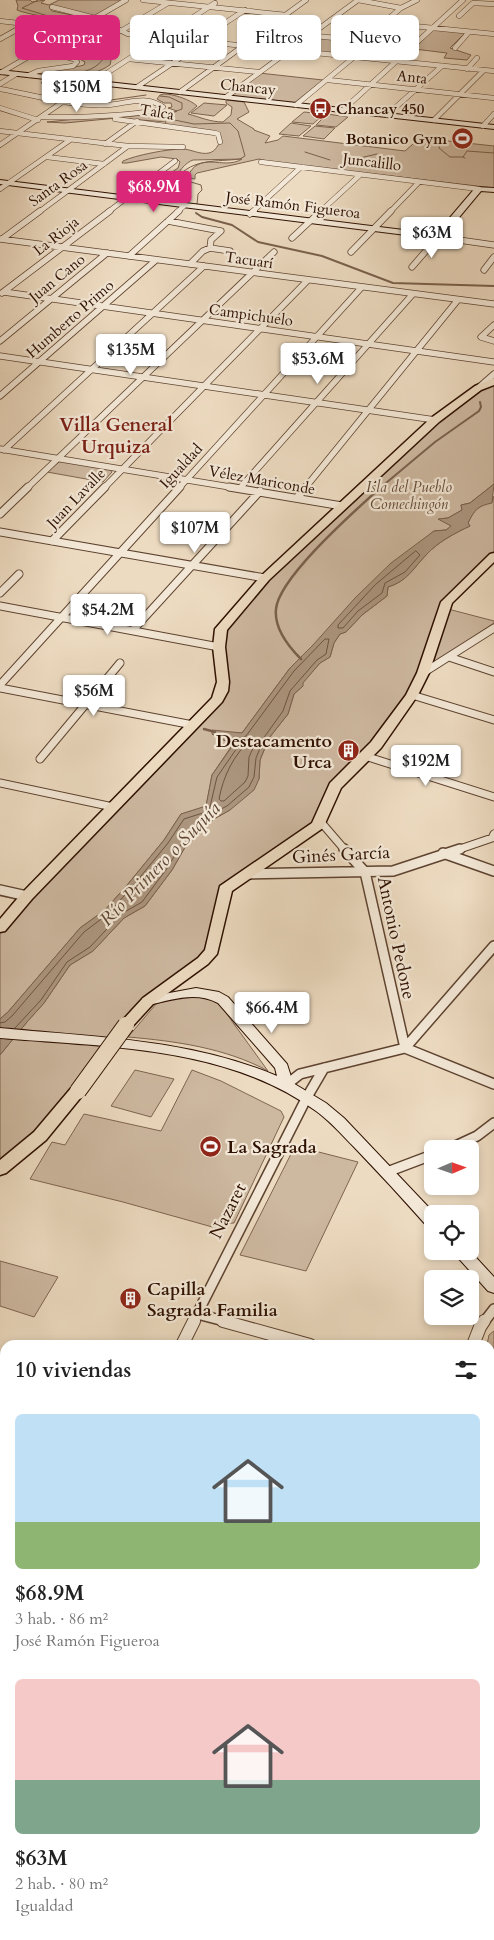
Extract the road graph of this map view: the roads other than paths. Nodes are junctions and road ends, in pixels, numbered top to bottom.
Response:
1 (126, 0) edge
2 (143, 0) edge
3 (306, 0) edge
4 (358, 0) edge
5 (417, 0) edge
6 (463, 0) edge
7 (493, 1) edge
8 (168, 2) junction
9 (215, 3) dead end
10 (52, 7) dead end
11 (208, 7) junction
12 (401, 8) junction
13 (245, 10) junction
14 (83, 15) edge
15 (99, 15) edge
16 (196, 15) edge
17 (286, 15) joint
18 (393, 15) edge
19 (458, 16) dead end
20 (0, 21) edge
21 (227, 22) edge
22 (15, 23) edge
23 (15, 25) edge
24 (321, 26) edge
25 (419, 27) edge
26 (432, 28) junction
27 (15, 31) edge
28 (121, 31) joint
29 (469, 32) junction
30 (0, 33) edge
31 (130, 34) edge
32 (494, 34) edge
33 (0, 39) edge
34 (455, 48) dead end
35 (237, 52) edge
36 (477, 58) dead end
37 (129, 59) joint
38 (22, 60) edge
39 (75, 60) edge
40 (177, 60) edge
41 (274, 60) edge
42 (351, 60) edge
43 (380, 60) edge
44 (398, 62) junction
45 (173, 63) junction
46 (442, 66) junction
47 (214, 68) junction
48 (467, 69) junction
49 (484, 70) junction
50 (494, 71) edge
51 (1, 72) edge
52 (258, 72) junction
53 (16, 74) junction
54 (29, 75) junction
55 (328, 80) junction
56 (93, 82) junction
57 (0, 84) edge
58 (371, 84) junction
59 (137, 87) junction
60 (0, 89) edge
61 (418, 89) junction
62 (162, 90) junction
63 (180, 92) junction
64 (461, 94) junction
65 (226, 97) junction
66 (494, 98) edge
67 (149, 99) junction
68 (64, 101) junction
69 (296, 104) junction
70 (0, 108) edge
71 (343, 110) junction
72 (494, 114) edge
73 (387, 115) junction
74 (38, 120) junction
75 (434, 120) junction
76 (137, 121) junction
77 (79, 123) dead end
78 (48, 124) dead end
79 (483, 126) junction
80 (494, 127) edge
81 (0, 131) edge
82 (18, 133) junction
83 (215, 133) joint
84 (70, 140) junction
85 (220, 142) dead end
86 (105, 144) junction
87 (0, 145) edge
88 (128, 146) junction
89 (183, 147) dead end
90 (47, 157) junction
91 (175, 161) dead end
92 (261, 162) dead end
93 (104, 164) junction
94 (300, 167) junction
95 (360, 174) junction
96 (0, 182) edge
97 (419, 182) junction
98 (9, 183) junction
99 (0, 189) edge
100 (479, 189) junction
101 (494, 190) edge
102 (68, 191) junction
103 (126, 198) junction
104 (184, 206) junction
105 (250, 214) junction
106 (168, 221) junction
107 (310, 222) junction
108 (371, 229) junction
109 (292, 238) dead end
110 (438, 238) junction
111 (1, 239) edge
112 (494, 245) edge
113 (62, 247) junction
114 (210, 248) junction
115 (230, 250) dead end
116 (274, 252) dead end
117 (350, 252) dead end
118 (107, 253) junction
119 (129, 256) junction
120 (494, 257) edge
121 (156, 260) junction
122 (190, 264) junction
123 (204, 266) junction
124 (412, 267) dead end
125 (484, 270) dead end
126 (252, 273) junction
127 (307, 280) junction
128 (361, 288) junction
129 (2, 293) edge
130 (412, 295) junction
131 (51, 299) junction
132 (457, 301) junction
133 (494, 304) edge
134 (103, 306) junction
135 (153, 313) junction
136 (203, 320) junction
137 (494, 325) edge
138 (261, 329) junction
139 (317, 337) junction
140 (0, 341) edge
141 (494, 341) edge
142 (368, 344) junction
143 (416, 351) junction
144 (0, 356) edge
145 (40, 362) junction
146 (494, 362) edge
147 (92, 369) junction
148 (494, 374) edge
149 (145, 377) junction
150 (494, 381) edge
151 (204, 386) junction
152 (478, 388) junction
153 (0, 396) edge
154 (265, 396) junction
155 (316, 403) junction
156 (367, 411) junction
157 (435, 420) junction
158 (2, 449) edge
159 (58, 458) junction
160 (122, 469) junction
161 (187, 480) junction
162 (240, 488) junction
163 (260, 492) junction
164 (297, 498) junction
165 (342, 506) junction
166 (0, 514) edge
167 (0, 532) edge
168 (52, 541) junction
169 (121, 553) junction
170 (494, 556) edge
171 (192, 565) junction
172 (19, 574) dead end
173 (265, 578) junction
174 (0, 593) edge
175 (0, 606) edge
176 (62, 617) junction
177 (494, 628) edge
178 (133, 630) junction
179 (220, 647) junction
180 (449, 657) junction
181 (120, 663) dead end
182 (494, 672) edge
183 (423, 673) junction
184 (0, 686) edge
185 (412, 695) junction
186 (86, 704) junction
187 (494, 720) edge
188 (193, 725) junction
189 (365, 756) junction
190 (40, 759) dead end
191 (0, 783) edge
192 (494, 797) edge
193 (113, 807) junction
194 (320, 822) junction
195 (493, 836) edge
196 (443, 853) junction
197 (494, 871) edge
198 (365, 872) junction
199 (246, 874) junction
200 (0, 890) edge
201 (27, 896) junction
202 (0, 928) edge
203 (494, 946) edge
204 (148, 1001) junction
205 (0, 1033) edge
206 (405, 1048) junction
207 (324, 1068) junction
208 (494, 1084) edge
209 (286, 1085) junction
210 (307, 1097) junction
211 (494, 1124) edge
212 (468, 1140) edge
213 (424, 1158) edge
214 (0, 1169) edge
215 (387, 1172) junction
216 (424, 1212) edge
217 (468, 1260) edge
218 (494, 1287) edge
219 (494, 1309) edge
220 (197, 1314) junction
221 (184, 1340) edge
222 (292, 1340) edge
223 (475, 1340) edge

1 - 15 street
2 - 8 street
3 - 17 street
4 - 12 street
4 - 24 street
5 - 12 street
6 - 26 street
7 - 19 street
8 - 11 street
8 - 28 street
9 - 11 street
10 - 14 street
11 - 13 street
11 - 16 street
12 - 18 street
13 - 17 street
13 - 21 street
20 - 22 street
23 - 30 street
25 - 26 street
26 - 29 street
26 - 44 street
27 - 33 street
28 - 31 street
29 - 32 street
29 - 34 street
35 - 47 street
36 - 48 street
37 - 45 street
37 - 56 street
38 - 51 street
39 - 54 street
40 - 45 street
41 - 52 street
42 - 55 street
43 - 44 street
44 - 46 street
44 - 58 street
45 - 47 street
45 - 59 street
46 - 48 street
46 - 61 street
47 - 52 street
47 - 63 street
48 - 49 street
49 - 50 street
49 - 64 street
51 - 53 main road, Chancay
52 - 65 street
53 - 54 main road, Chancay
53 - 57 street
54 - 56 main road, Chancay
55 - 58 street, Anta
55 - 69 street
56 - 59 main road, Chancay
58 - 61 street, Anta
58 - 71 street
59 - 62 main road, Chancay
60 - 68 street
61 - 64 street, Anta
61 - 73 street
62 - 63 main road, Chancay
62 - 67 street
63 - 65 main road, Chancay
64 - 66 street, Anta
64 - 75 street
65 - 69 main road, Chancay
67 - 68 street
67 - 74 street, Talca
68 - 74 street
69 - 71 main road, Chancay
70 - 74 street, Talca
71 - 73 main road, Chancay
72 - 79 street
73 - 75 main road, Chancay
74 - 78 street, Talca
74 - 82 street
75 - 79 main road, Chancay
76 - 77 street, Talca
76 - 83 street, Talca
76 - 86 street
79 - 80 main road, Chancay
81 - 82 street
82 - 84 street
82 - 87 street
83 - 85 street
84 - 86 street
84 - 90 street
86 - 88 street
88 - 89 street
88 - 93 street, Santa Rosa
90 - 93 street
90 - 98 street
91 - 103 street, La Rioja
92 - 94 street, Juncalillo
93 - 102 street, Santa Rosa
94 - 95 street, Juncalillo
94 - 105 street
95 - 97 street, Juncalillo
95 - 107 street
96 - 98 main road, José Ramón Figueroa
97 - 100 street, Juncalillo
97 - 108 street
98 - 99 street
98 - 102 main road, José Ramón Figueroa
100 - 101 main road, Juncalillo
100 - 110 main road
102 - 103 main road, José Ramón Figueroa
102 - 111 street, Santa Rosa
103 - 104 main road, José Ramón Figueroa
103 - 113 street, La Rioja
104 - 105 main road, José Ramón Figueroa
104 - 106 street
105 - 107 main road, José Ramón Figueroa
106 - 114 street
106 - 119 street
107 - 108 main road, José Ramón Figueroa
107 - 109 street
108 - 110 main road, José Ramón Figueroa
108 - 117 street
110 - 112 street, José Ramón Figueroa
110 - 124 street
111 - 113 street, Tacuarí
113 - 118 street, Tacuarí
113 - 129 street, La Rioja
114 - 115 street
114 - 122 street
116 - 126 street
118 - 119 street, Tacuarí
118 - 131 street, Juan Cano
119 - 121 street, Tacuarí
120 - 125 street
121 - 122 street, Tacuarí
121 - 134 street, Humberto Primo
122 - 123 street, Tacuarí
123 - 126 street, Tacuarí
123 - 135 street
126 - 127 street, Tacuarí
126 - 136 street
127 - 128 street, Tacuarí
127 - 138 street, Juan Lavalle
128 - 130 street, Tacuarí
128 - 139 street, Igualdad
129 - 131 street, Campichuelo
130 - 132 street, Tacuarí
130 - 142 street
131 - 134 street, Campichuelo
131 - 140 street, Juan Cano
132 - 133 street, Tacuarí
132 - 143 street
134 - 135 street, Campichuelo
134 - 145 street, Humberto Primo
135 - 136 street, Campichuelo
135 - 147 street
136 - 138 street, Campichuelo
136 - 149 street
137 - 141 street
138 - 139 street, Campichuelo
138 - 151 street, Juan Lavalle
139 - 142 street, Campichuelo
139 - 154 street, Igualdad
142 - 143 street, Campichuelo
142 - 155 street
143 - 146 street, Campichuelo
143 - 156 street
144 - 145 street
145 - 147 street
145 - 153 street, Humberto Primo
147 - 149 street
147 - 158 street
148 - 152 street
149 - 151 street
149 - 159 street
150 - 152 main road
151 - 154 street
151 - 160 street, Juan Lavalle
152 - 157 main road
154 - 155 street
154 - 161 street, Igualdad
155 - 156 street
155 - 162 street
156 - 157 street
156 - 164 street
157 - 165 main road
158 - 159 street, Vélez Mariconde
159 - 160 street, Vélez Mariconde
159 - 166 street
160 - 161 street, Vélez Mariconde
160 - 168 street, Juan Lavalle
161 - 162 street, Vélez Mariconde
161 - 169 street, Igualdad
162 - 163 street, Vélez Mariconde
163 - 164 street, Vélez Mariconde
163 - 171 street
164 - 165 street, Vélez Mariconde
165 - 173 main road
167 - 168 street
168 - 169 street
169 - 171 street
169 - 176 street, Igualdad
170 - 183 main road
171 - 173 street
171 - 178 street
172 - 174 street
173 - 179 main road
175 - 176 street
176 - 178 street
176 - 184 street, Igualdad
177 - 180 street
178 - 179 street
179 - 188 main road
180 - 182 street
180 - 183 street
181 - 186 street
183 - 185 main road
184 - 186 street
185 - 187 street
185 - 189 main road
186 - 188 street
186 - 190 street
188 - 193 main road
189 - 192 street
189 - 194 main road
191 - 193 street
193 - 201 main road
194 - 198 street, Antonio Pedone
194 - 199 main road
195 - 196 street, Ginés García
196 - 197 street
196 - 198 street, Ginés García
198 - 199 street, Ginés García
198 - 206 street, Antonio Pedone
199 - 204 main road
200 - 201 street
201 - 202 main road
203 - 206 street
204 - 209 main road
204 - 214 main road, bridge
205 - 209 main road
206 - 207 street
206 - 208 street
207 - 209 street
207 - 210 street, Nazaret
209 - 210 main road
210 - 215 main road
210 - 220 street, Nazaret
211 - 212 street
213 - 215 street
215 - 216 main road
217 - 218 main road
219 - 223 street
220 - 221 street, Nazaret
220 - 222 street

